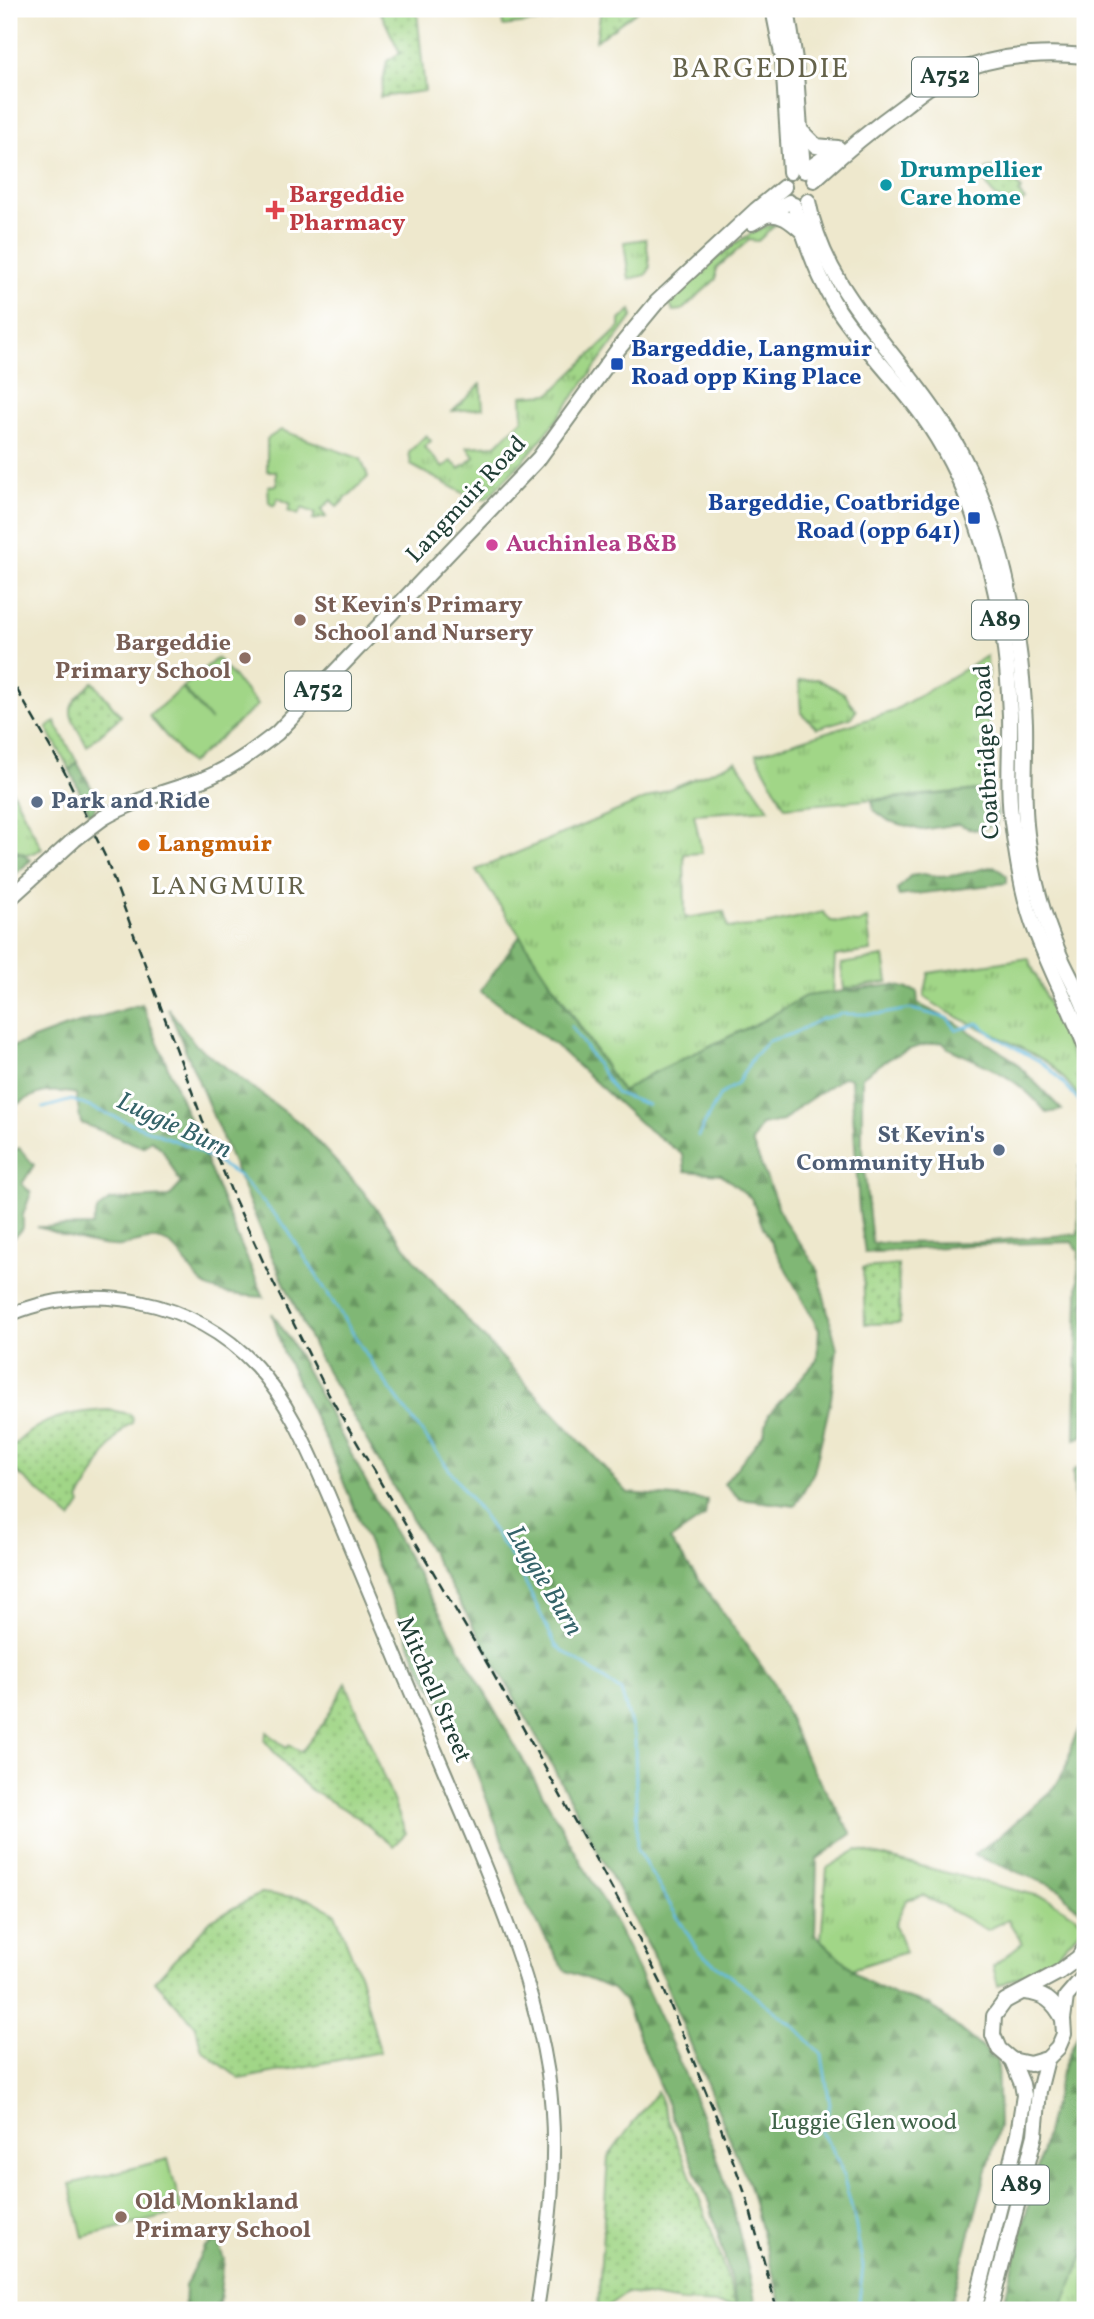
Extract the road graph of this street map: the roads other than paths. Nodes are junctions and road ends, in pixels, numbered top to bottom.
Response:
1 (773, 9) edge
2 (787, 9) edge
3 (1085, 57) edge
4 (873, 129) junction
5 (800, 130) junction
6 (838, 148) junction
7 (803, 173) junction
8 (794, 198) junction
9 (764, 215) junction
10 (804, 233) junction
11 (725, 240) junction
12 (9, 899) edge
13 (1085, 1009) edge
14 (1085, 1045) edge
15 (9, 1315) edge
16 (1085, 1948) edge
17 (1085, 1975) edge
18 (1024, 1992) junction
19 (1063, 2018) junction
20 (1047, 2059) junction
21 (1012, 2060) junction
22 (537, 2310) edge
23 (974, 2310) edge
24 (990, 2310) edge

1 - 7 main road
2 - 5 main road
3 - 4 main road, A752
4 - 6 main road, A752
4 - 7 main road, A752
5 - 6 main road
5 - 7 main road
6 - 7 main road, A752
7 - 8 main road
7 - 8 main road
8 - 9 main road, Langmuir Road / A752
8 - 10 main road, Coatbridge Road / A89
8 - 11 main road, Langmuir Road / A752
8 - 13 main road, Coatbridge Road / A89
9 - 10 main road
9 - 11 main road, Langmuir Road / A752
10 - 14 main road, Coatbridge Road / A89
11 - 12 main road, Langmuir Road / A752, bridge
15 - 22 street, Mitchell Street
16 - 18 main road, A89
17 - 19 main road, A89
18 - 19 main road
18 - 21 main road, A89
19 - 20 main road, A89
20 - 21 main road
20 - 24 main road, A89
21 - 23 main road, A89

